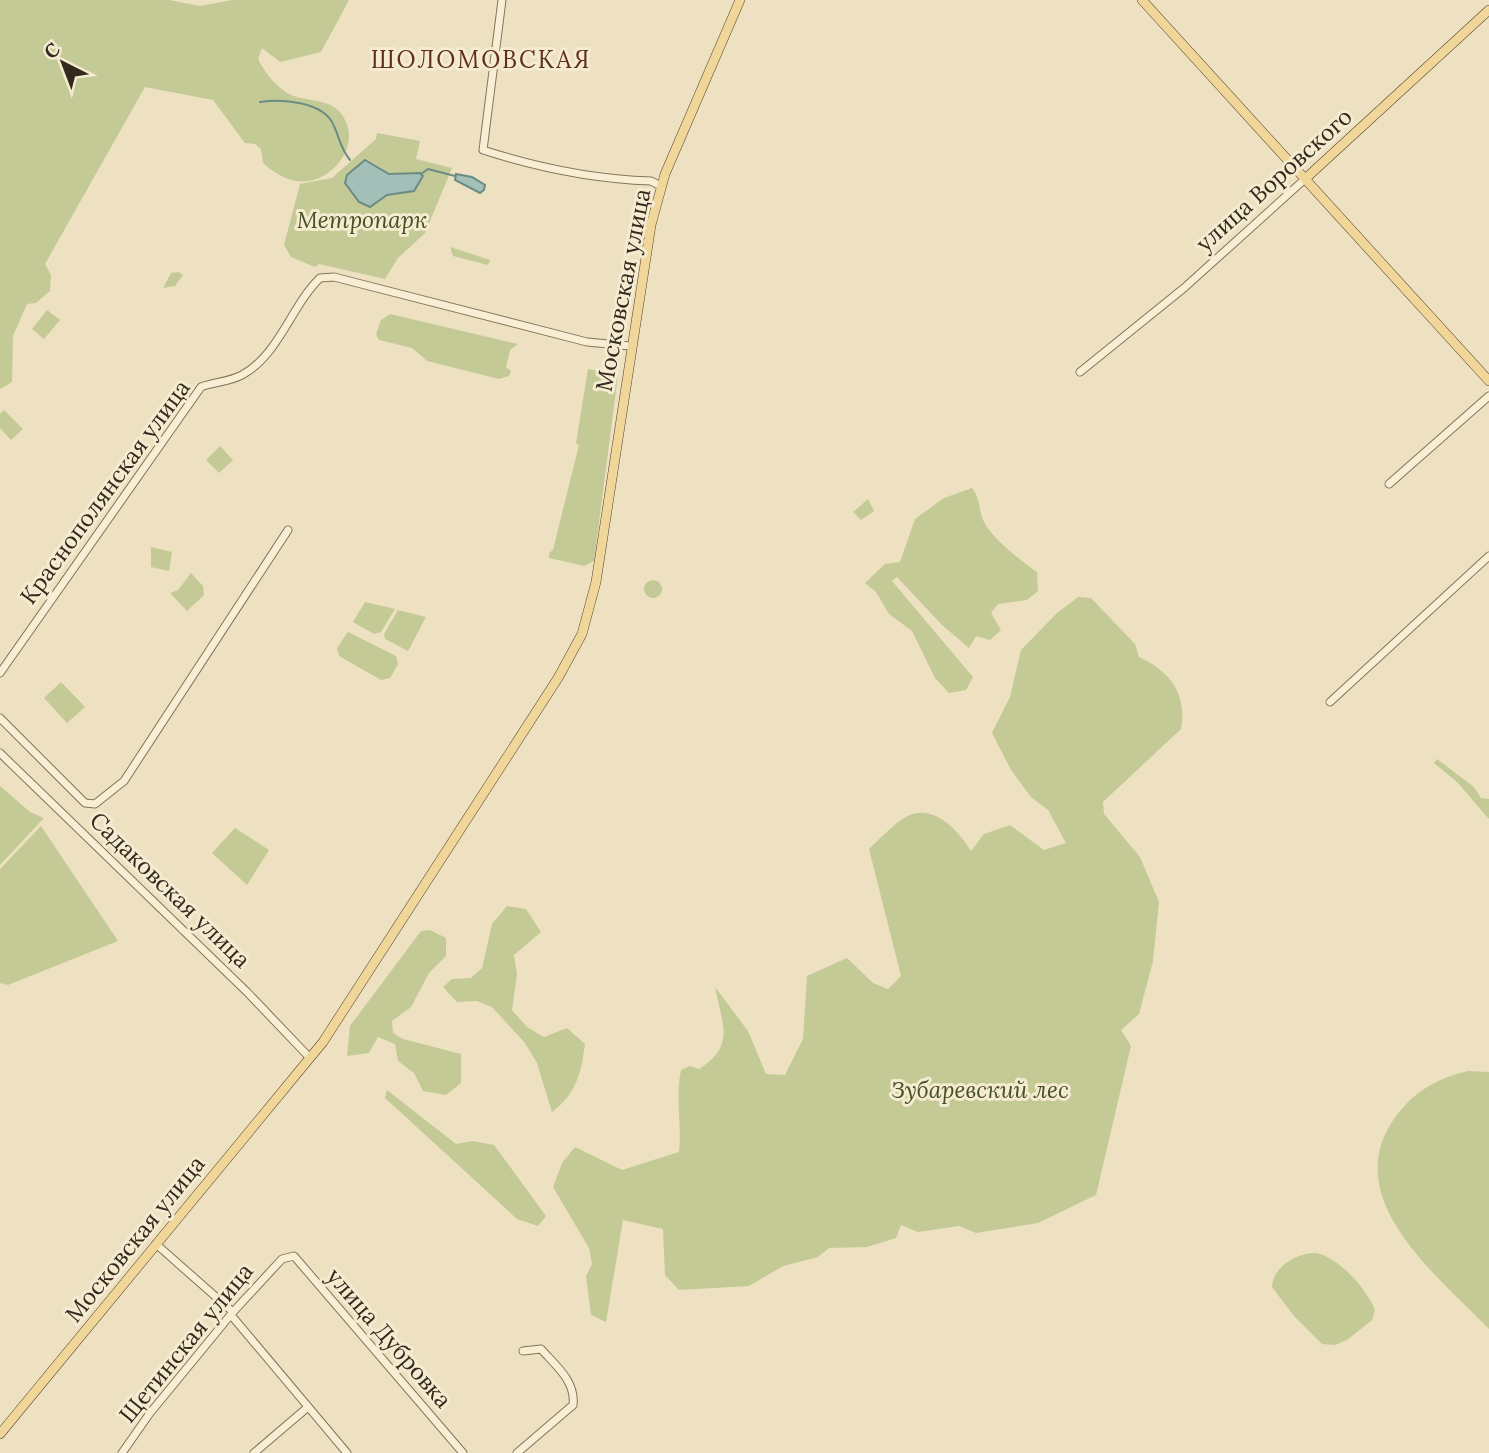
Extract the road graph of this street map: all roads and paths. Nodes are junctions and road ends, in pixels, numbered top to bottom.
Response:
1 (502, 0) edge
2 (740, 0) edge
3 (1142, 0) edge
4 (1489, 10) edge
5 (1305, 179) junction
6 (661, 186) junction
7 (631, 346) junction
8 (1080, 372) dead end
9 (1489, 381) edge
10 (1489, 396) edge
11 (1389, 484) dead end
12 (288, 530) dead end
13 (1489, 556) edge
14 (0, 673) edge
15 (1330, 702) dead end
16 (0, 718) edge
17 (0, 753) edge
18 (310, 1058) junction
19 (156, 1244) junction
20 (282, 1259) joint
21 (232, 1314) junction
22 (523, 1351) dead end
23 (308, 1407) junction
24 (0, 1434) edge
25 (122, 1453) edge
26 (254, 1453) edge
27 (347, 1453) edge
28 (463, 1453) edge
29 (517, 1453) edge

1 - 6 street
2 - 6 main road, Московская улица
3 - 5 main road
4 - 5 main road, улица Воровского
5 - 8 street, улица Воровского
5 - 9 main road
6 - 7 main road, Московская улица
7 - 14 street, Краснополянская улица
7 - 18 main road, Московская улица
10 - 11 street
12 - 16 street
13 - 15 street
17 - 18 street, Садаковская улица
18 - 19 main road, Московская улица
19 - 21 street
19 - 24 main road, Московская улица
20 - 21 street, Щетинская улица
20 - 28 street, улица Дубровка
21 - 23 street
21 - 25 street, Щетинская улица
22 - 29 street
23 - 26 street
23 - 27 street

